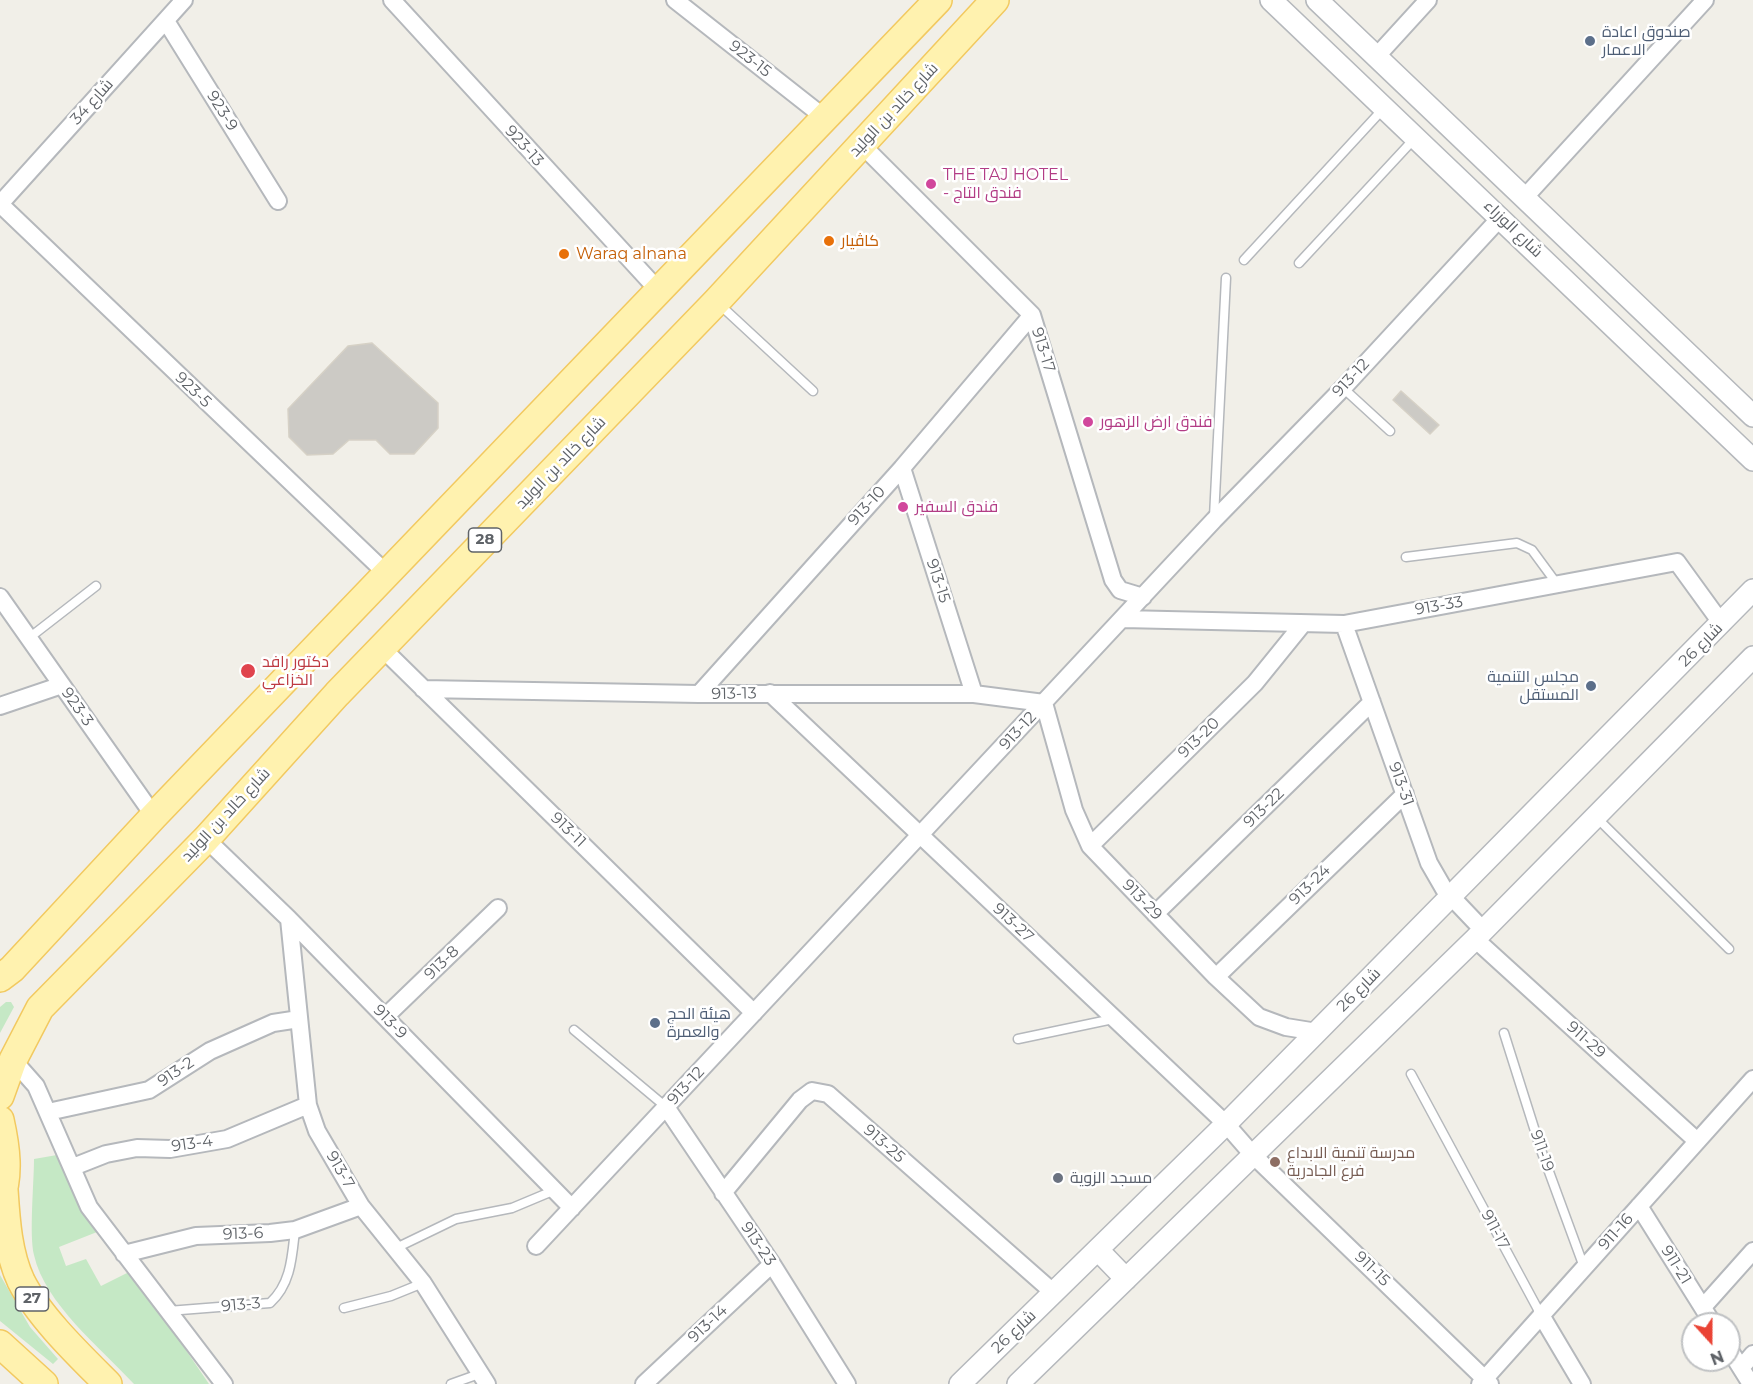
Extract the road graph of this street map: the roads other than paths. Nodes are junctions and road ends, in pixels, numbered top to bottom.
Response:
1 (392, 0) edge
2 (675, 0) edge
3 (995, 0) edge
4 (1271, 0) edge
5 (1317, 0) edge
6 (1428, 0) edge
7 (1705, 0) edge
8 (180, 1) edge
9 (927, 4) edge
10 (166, 21) junction
11 (1376, 57) junction
12 (1408, 86) junction
13 (1385, 108) junction
14 (825, 118) junction
15 (1416, 137) junction
16 (862, 145) junction
17 (1525, 197) junction
18 (278, 201) dead end
19 (0, 204) edge
20 (1501, 217) junction
21 (1244, 260) dead end
22 (1299, 263) dead end
23 (1226, 278) dead end
24 (658, 290) junction
25 (716, 302) junction
26 (1032, 315) junction
27 (1696, 365) junction
28 (1673, 384) junction
29 (1342, 388) junction
30 (813, 392) dead end
31 (1753, 416) edge
32 (1390, 431) dead end
33 (1753, 460) edge
34 (902, 468) junction
35 (1214, 520) junction
36 (1406, 557) dead end
37 (387, 574) junction
38 (1557, 584) junction
39 (96, 586) dead end
40 (1753, 590) edge
41 (0, 597) edge
42 (1143, 597) junction
43 (1123, 619) junction
44 (1344, 624) junction
45 (1722, 624) junction
46 (1302, 625) junction
47 (29, 638) junction
48 (382, 648) junction
49 (1753, 657) edge
50 (62, 685) junction
51 (423, 689) junction
52 (770, 693) junction
53 (699, 694) junction
54 (974, 694) junction
55 (1372, 702) junction
56 (1044, 703) junction
57 (0, 706) edge
58 (1405, 794) junction
59 (154, 816) junction
60 (1596, 817) junction
61 (920, 835) junction
62 (206, 839) junction
63 (1090, 846) junction
64 (1451, 897) junction
65 (498, 908) dead end
66 (1155, 914) junction
67 (289, 919) junction
68 (1479, 934) junction
69 (1728, 950) dead end
70 (1216, 977) junction
71 (0, 978) edge
72 (754, 1013) junction
73 (385, 1017) junction
74 (1114, 1018) junction
75 (299, 1019) junction
76 (574, 1030) dead end
77 (1317, 1032) junction
78 (1504, 1033) dead end
79 (1018, 1039) dead end
80 (13, 1060) junction
81 (1411, 1074) dead end
82 (1753, 1081) edge
83 (0, 1096) edge
84 (308, 1105) junction
85 (666, 1107) junction
86 (48, 1112) junction
87 (0, 1120) edge
88 (1226, 1124) junction
89 (1697, 1141) junction
90 (1253, 1155) junction
91 (73, 1167) junction
92 (555, 1190) junction
93 (723, 1193) junction
94 (2, 1195) edge
95 (361, 1206) junction
96 (1639, 1206) junction
97 (572, 1208) junction
98 (295, 1230) junction
99 (536, 1246) dead end
100 (396, 1248) junction
101 (1098, 1250) junction
102 (1753, 1251) edge
103 (124, 1254) junction
104 (772, 1264) junction
105 (1584, 1267) junction
106 (1126, 1279) junction
107 (423, 1283) junction
108 (1054, 1293) junction
109 (1703, 1307) junction
110 (344, 1308) dead end
111 (168, 1311) junction
112 (1706, 1312) edge
113 (1541, 1316) junction
114 (0, 1344) edge
115 (1753, 1354) edge
116 (1741, 1368) joint
117 (483, 1379) edge
118 (1485, 1382) edge
119 (44, 1384) edge
120 (108, 1384) edge
121 (224, 1384) edge
122 (451, 1384) edge
123 (644, 1384) edge
124 (847, 1384) edge
125 (960, 1384) edge
126 (1018, 1384) edge
127 (1582, 1384) edge
128 (1751, 1384) edge

1 - 24 street, 923-13
2 - 14 street, 923-15
3 - 16 main road, شارع خالد بن الوليد / 28
4 - 13 street, شارع الوزراء
5 - 11 street, شارع الوزراء
6 - 11 street
7 - 17 street
8 - 10 street, شارع 34
9 - 14 main road
10 - 18 street, 923-9
10 - 19 street, شارع 34
11 - 12 street, شارع الوزراء
12 - 13 street
12 - 17 street, شارع الوزراء
13 - 15 street, شارع الوزراء
13 - 21 lane
14 - 24 main road
15 - 20 street, شارع الوزراء
15 - 22 lane
16 - 25 main road, شارع خالد بن الوليد / 28
16 - 26 street, 913-17
17 - 27 street, شارع الوزراء
19 - 37 street, 923-5
20 - 28 street, شارع الوزراء
20 - 29 street, 913-12
23 - 35 lane
24 - 37 main road
25 - 30 lane
25 - 48 main road, شارع خالد بن الوليد / 28
26 - 34 street, 913-10
26 - 42 street, 913-17
27 - 28 street
27 - 31 street, شارع الوزراء
28 - 33 street, شارع الوزراء
29 - 32 lane
29 - 35 street, 913-12
34 - 53 street, 913-10
34 - 54 street, 913-15
35 - 42 street, 913-12
36 - 38 lane
37 - 59 main road
38 - 44 street, 913-33
38 - 45 street, 913-33
39 - 47 lane
40 - 45 street, شارع 26
41 - 47 street, 923-3
42 - 43 street, 913-12
43 - 46 street, 913-33
43 - 56 street, 913-12
44 - 46 street, 913-33
44 - 55 street, 913-31
45 - 64 street, شارع 26
46 - 63 street, 913-20
47 - 50 street, 923-3
48 - 51 street, 913-11
48 - 62 main road, شارع خالد بن الوليد / 28
49 - 60 street
50 - 57 street
50 - 59 street, 923-3
51 - 53 street, 913-13
51 - 72 street, 913-11
52 - 53 street, 913-13
52 - 54 street, 913-13
52 - 61 street, 913-27
54 - 56 street, 913-13
55 - 58 street, 913-31
55 - 66 street, 913-22
56 - 61 street, 913-12
56 - 63 street, 913-29
58 - 64 street, 913-31
58 - 70 street, 913-24
59 - 71 main road
60 - 68 street
60 - 69 lane
61 - 72 street, 913-12
61 - 74 street, 913-27
62 - 67 street, 913-9
62 - 80 main road, شارع خالد بن الوليد / 28
63 - 66 street, 913-29
64 - 68 street, 913-31
64 - 77 street, شارع 26
65 - 73 street, 913-8
66 - 70 street, 913-29
67 - 73 street, 913-9
67 - 75 street, 913-7
68 - 89 street, 911-29
68 - 90 street
70 - 77 street, 913-29
72 - 85 street, 913-12
73 - 92 street, 913-9
74 - 79 lane
74 - 88 street, 913-27
75 - 84 street, 913-7
75 - 86 street, 913-2
76 - 85 lane
77 - 88 street, شارع 26
78 - 105 lane, 911-19
80 - 83 main road, شارع خالد بن الوليد / 28
80 - 86 street
81 - 113 lane, 911-17
82 - 89 street, 911-16
84 - 91 street, 913-4
84 - 95 street, 913-7
85 - 93 street, 913-23
85 - 97 street, 913-12
86 - 91 street
87 - 94 main road
88 - 90 street, 913-27
88 - 101 street, شارع 26
89 - 96 street, 911-16
90 - 106 street
90 - 118 street, 911-15
91 - 103 street
92 - 97 street, 913-9
92 - 100 lane
93 - 104 street, 913-23
93 - 108 street, 913-25
94 - 120 main road, 27
95 - 98 street, 913-6
95 - 100 street, 913-7
96 - 105 street, 911-16
96 - 109 street, 911-21
97 - 99 street, 913-12
98 - 103 street, 913-6
98 - 111 lane, 913-3
100 - 107 street, 913-7
101 - 106 street
101 - 108 street, شارع 26
102 - 109 street
103 - 111 street
104 - 123 street, 913-14
104 - 124 street, 913-23
105 - 113 street, 911-16
106 - 126 street
107 - 110 lane
107 - 117 street, 913-7
108 - 125 street, شارع 26
109 - 112 street, 911-21
111 - 121 street
113 - 118 street, 911-16
113 - 127 street, 911-17
114 - 119 main road
115 - 116 street
116 - 128 street
117 - 122 lane

